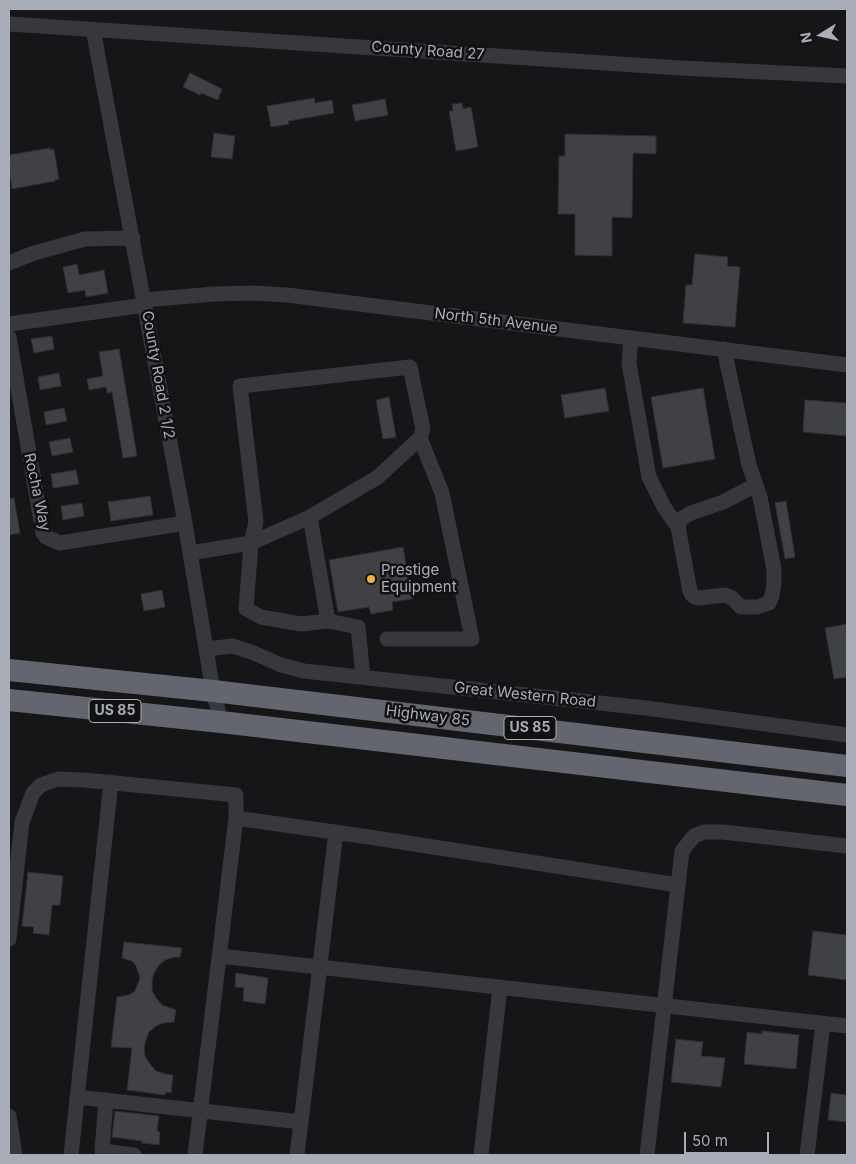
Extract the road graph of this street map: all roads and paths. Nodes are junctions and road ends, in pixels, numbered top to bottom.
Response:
1 (9, 24) edge
2 (94, 29) junction
3 (847, 76) edge
4 (133, 238) junction
5 (9, 263) edge
6 (143, 303) junction
7 (9, 324) edge
8 (9, 337) edge
9 (630, 338) junction
10 (724, 349) junction
11 (847, 365) edge
12 (420, 438) junction
13 (756, 485) junction
14 (310, 516) junction
15 (185, 524) junction
16 (678, 527) junction
17 (251, 543) junction
18 (190, 553) junction
19 (328, 621) junction
20 (387, 640) dead end
21 (206, 649) junction
22 (9, 670) edge
23 (363, 678) junction
24 (213, 691) junction
25 (9, 700) edge
26 (221, 722) junction
27 (847, 735) edge
28 (847, 766) edge
29 (111, 782) junction
30 (847, 795) edge
31 (236, 818) junction
32 (336, 832) junction
33 (847, 846) edge
34 (678, 885) junction
35 (9, 939) edge
36 (220, 956) junction
37 (319, 967) junction
38 (500, 988) junction
39 (664, 1006) junction
40 (823, 1024) junction
41 (847, 1026) edge
42 (77, 1097) junction
43 (106, 1100) junction
44 (200, 1111) junction
45 (9, 1116) edge
46 (301, 1122) junction
47 (15, 1155) edge
48 (71, 1155) edge
49 (134, 1155) edge
50 (195, 1155) edge
51 (297, 1155) edge
52 (481, 1155) edge
53 (647, 1155) edge
54 (807, 1155) edge

1 - 2 street, County Road 27
2 - 3 street, County Road 27
2 - 4 street, County Road 2 1/2
4 - 5 street
4 - 6 street, County Road 2 1/2
6 - 7 street
6 - 9 street, North 5th Avenue
6 - 15 street, County Road 2 1/2
8 - 15 street, Rocha Way
9 - 10 street, North 5th Avenue
9 - 16 street
10 - 11 street, North 5th Avenue
10 - 13 street
12 - 14 street
12 - 17 street
12 - 20 street
13 - 16 street
13 - 16 street
14 - 17 street
14 - 19 street
15 - 18 street, County Road 2 1/2
17 - 18 street
17 - 19 street
18 - 21 street, County Road 2 1/2
19 - 23 street
21 - 23 street, Great Western Road
21 - 24 street, County Road 2 1/2
22 - 24 highway, Highway 85 / US 85
23 - 27 street, Great Western Road
24 - 26 street, County Road 2 1/2
24 - 28 highway, Highway 85 / US 85
25 - 26 highway, Highway 85 / US 85
26 - 30 highway, Highway 85 / US 85
29 - 31 street
29 - 35 street
29 - 42 street
31 - 32 street
31 - 36 street
32 - 34 street
32 - 37 street
33 - 34 street
34 - 39 street
36 - 37 street
36 - 44 street
37 - 38 street
37 - 46 street
38 - 39 street
38 - 52 street
39 - 40 street
39 - 53 street
40 - 41 street
40 - 54 street
42 - 43 street
42 - 48 street
43 - 44 street
43 - 49 street
44 - 46 street
44 - 50 street
45 - 47 street
46 - 51 street

